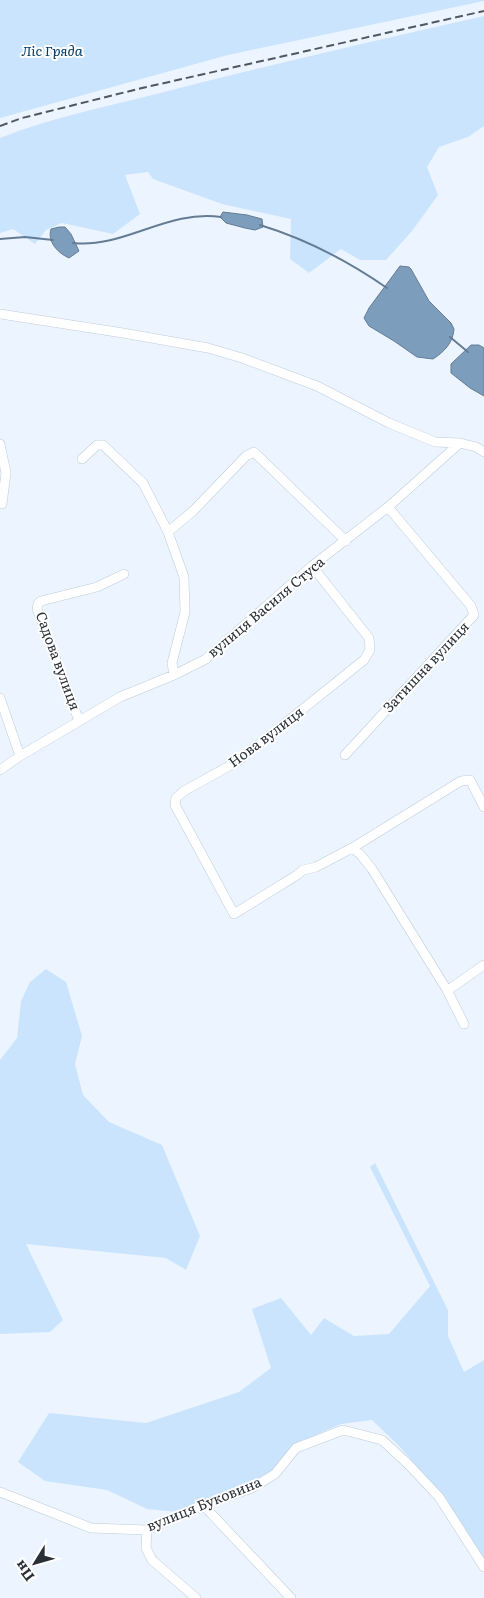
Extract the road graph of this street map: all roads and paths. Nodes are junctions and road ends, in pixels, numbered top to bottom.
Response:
1 (0, 314) edge
2 (460, 443) junction
3 (0, 444) edge
4 (484, 452) edge
5 (82, 459) dead end
6 (2, 504) dead end
7 (388, 507) junction
8 (168, 532) junction
9 (346, 541) junction
10 (312, 566) junction
11 (124, 574) dead end
12 (174, 675) junction
13 (0, 698) edge
14 (79, 721) junction
15 (345, 755) dead end
16 (20, 756) junction
17 (0, 770) edge
18 (484, 807) edge
19 (352, 848) junction
20 (484, 965) edge
21 (447, 990) junction
22 (464, 1024) dead end
23 (0, 1492) edge
24 (203, 1505) junction
25 (147, 1530) junction
26 (484, 1566) edge
27 (196, 1598) edge
28 (291, 1598) edge

1 - 2 street
2 - 4 street
2 - 7 street, вулиця Василя Стуса
3 - 6 street
5 - 8 street
7 - 9 street, вулиця Василя Стуса
7 - 15 street, Затишна вулиця
8 - 9 street
8 - 12 street
9 - 10 street, вулиця Василя Стуса
10 - 12 street, вулиця Василя Стуса
10 - 19 street, Нова вулиця
11 - 14 street, Садова вулиця
12 - 14 street, вулиця Василя Стуса
13 - 16 street
14 - 16 street, вулиця Василя Стуса
16 - 17 street, вулиця Василя Стуса
18 - 19 street
19 - 21 street
20 - 21 street
21 - 22 street
23 - 25 street, вулиця Буковина
24 - 25 street, вулиця Буковина
24 - 26 street, вулиця Буковина
24 - 28 street
25 - 27 street

